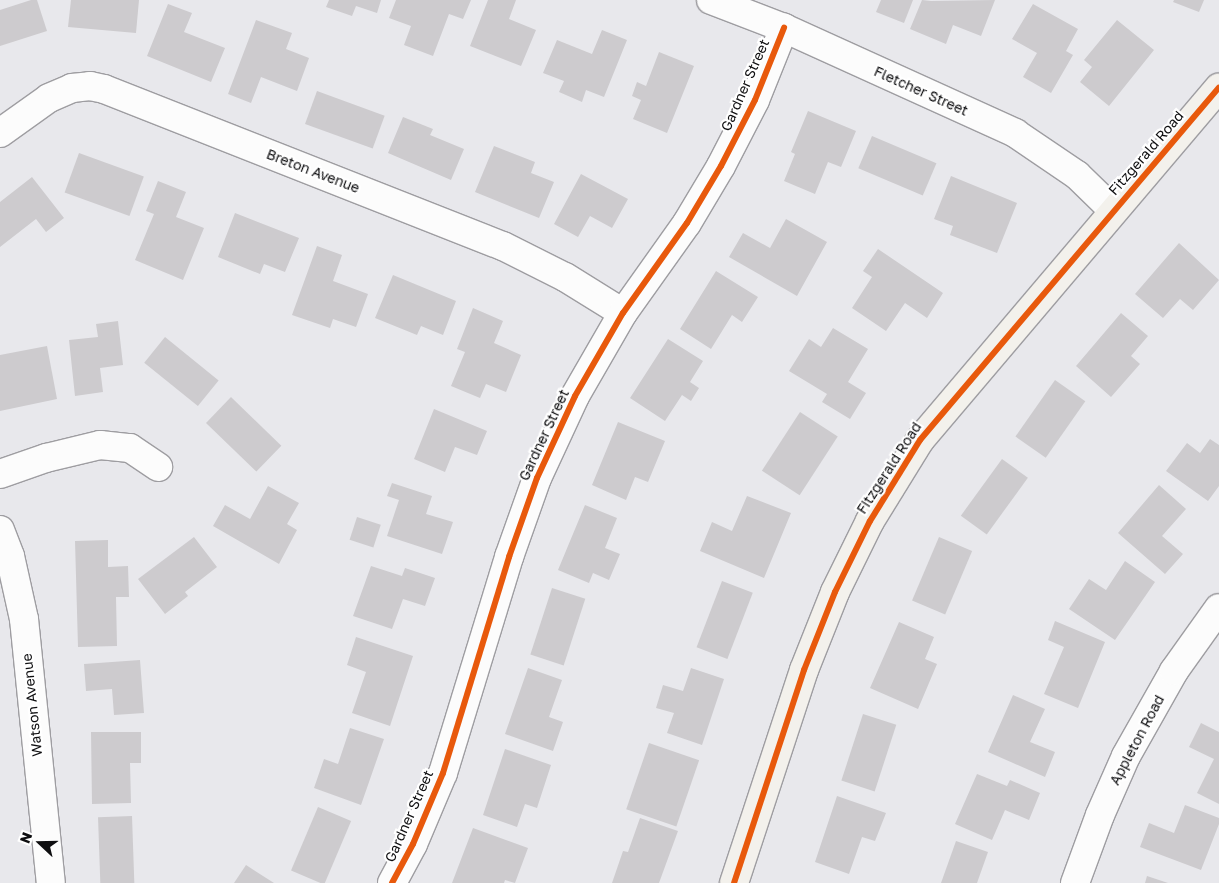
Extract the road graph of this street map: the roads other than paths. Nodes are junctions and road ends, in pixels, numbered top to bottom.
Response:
1 (711, 0) edge
2 (784, 28) junction
3 (1219, 88) edge
4 (0, 133) edge
5 (1113, 210) junction
6 (623, 313) junction
7 (158, 467) dead end
8 (0, 474) edge
9 (0, 530) edge
10 (1219, 608) edge
11 (51, 883) edge
12 (392, 883) edge
13 (734, 883) edge
14 (1075, 883) edge

1 - 2 street, Fletcher Street
2 - 5 street, Fletcher Street
2 - 6 street, Gardner Street
3 - 5 main road, Fitzgerald Road
4 - 6 street, Breton Avenue
5 - 13 main road, Fitzgerald Road
6 - 12 street, Gardner Street
7 - 8 street
9 - 11 street, Watson Avenue
10 - 14 street, Appleton Road

